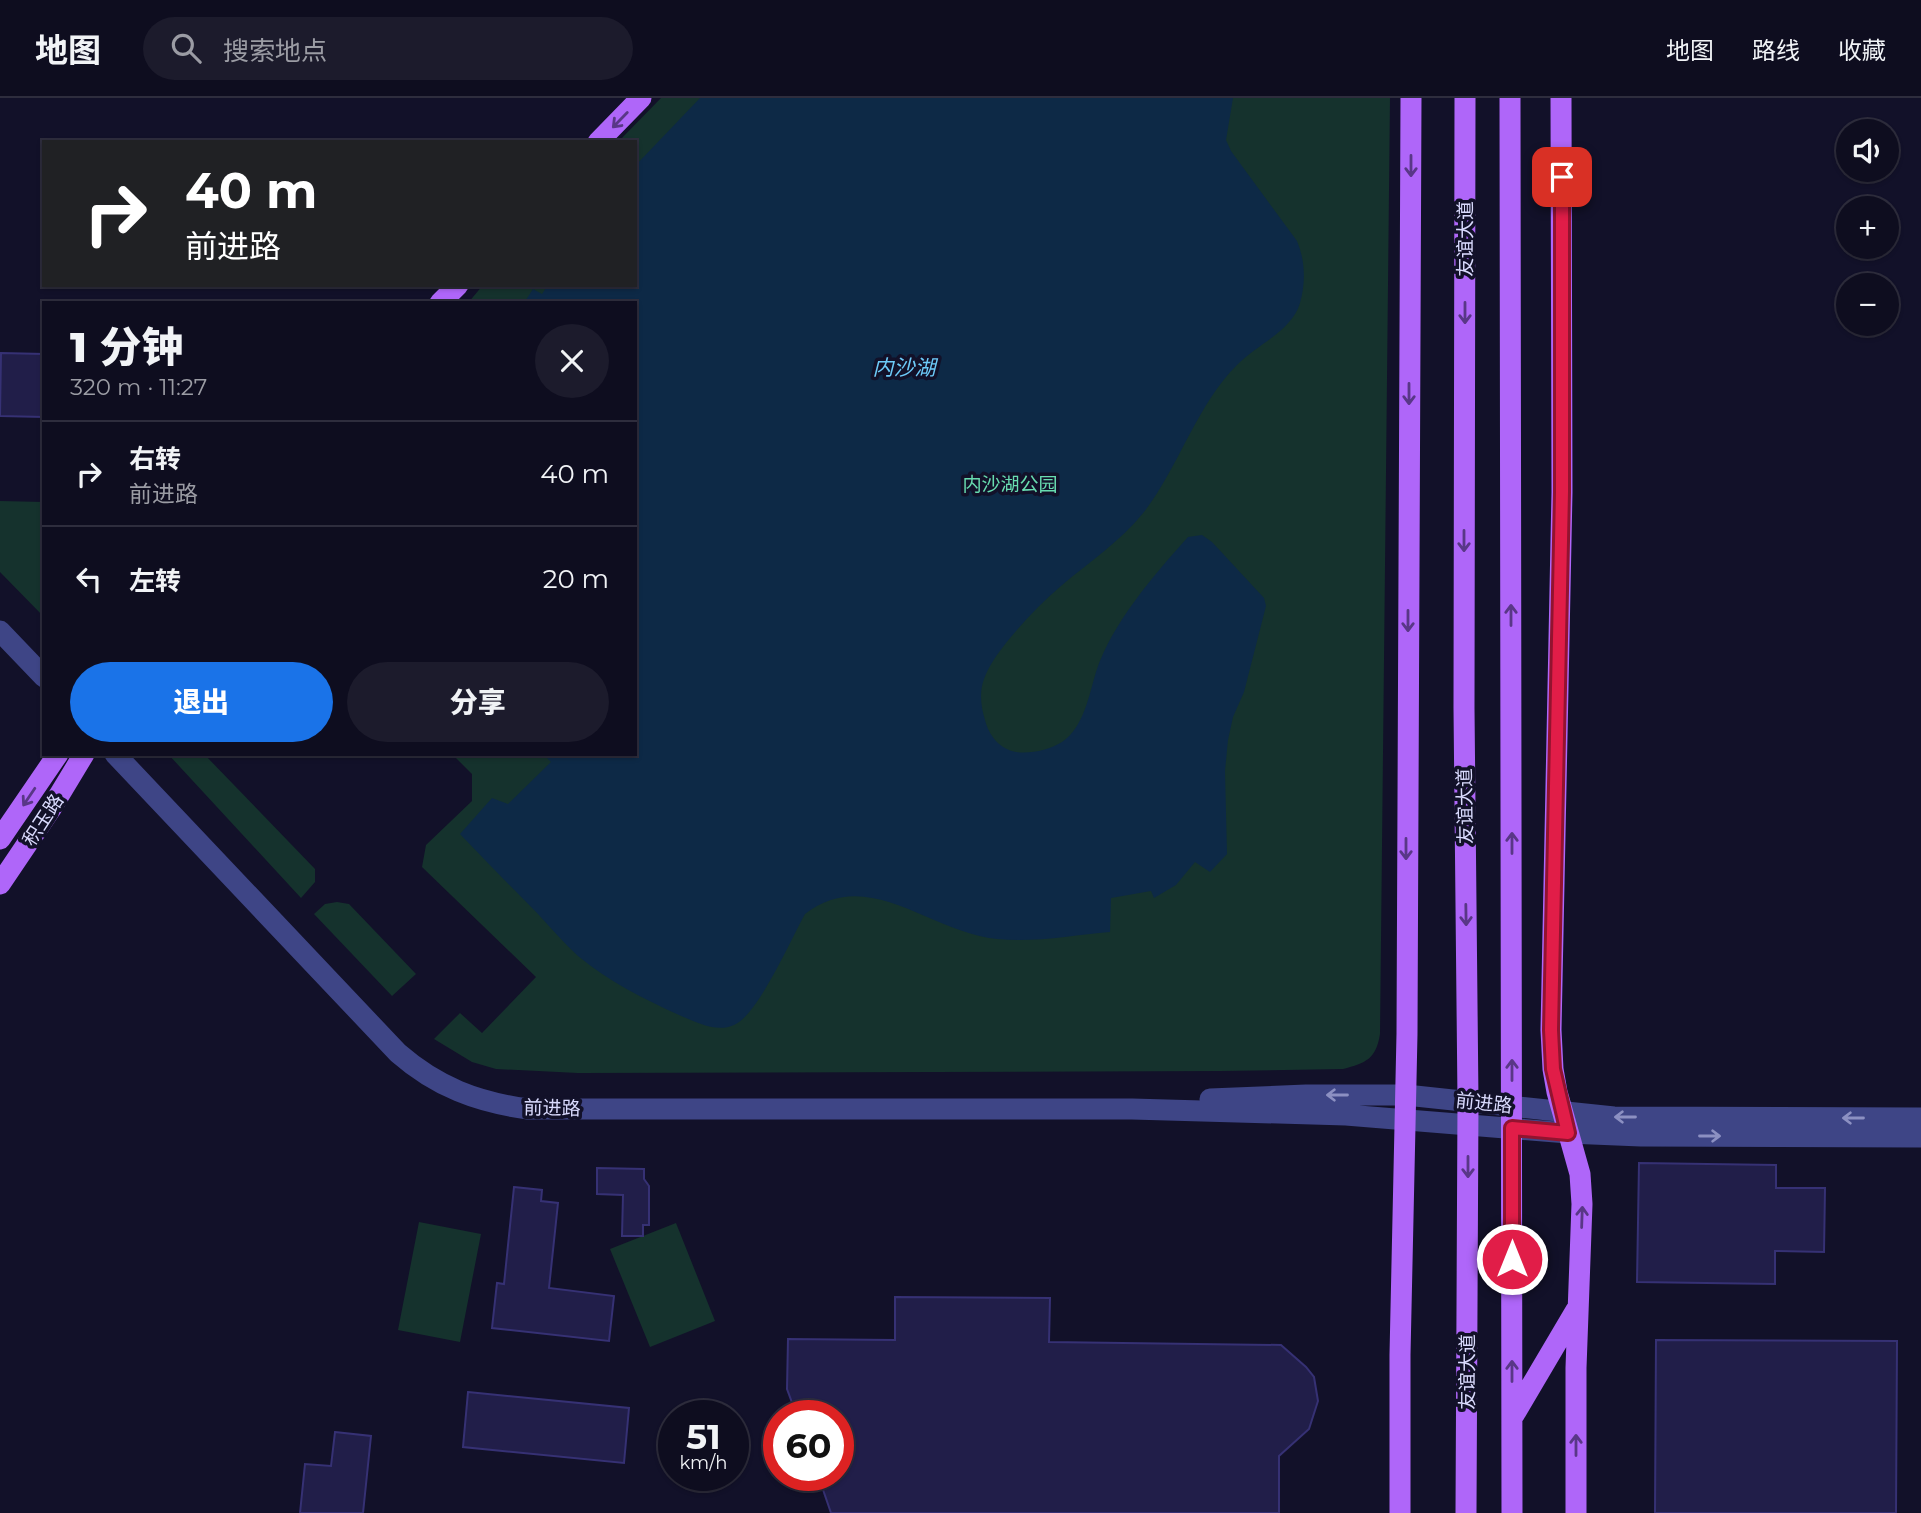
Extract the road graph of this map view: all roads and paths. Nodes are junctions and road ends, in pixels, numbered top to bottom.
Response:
1 (641, 98) edge
2 (1411, 98) edge
3 (1465, 98) edge
4 (1510, 98) edge
5 (1562, 98) edge
6 (600, 140) edge
7 (456, 287) edge
8 (442, 301) edge
9 (0, 631) edge
10 (42, 675) edge
11 (57, 756) edge
12 (83, 756) edge
13 (117, 756) edge
14 (0, 839) edge
15 (0, 884) edge
16 (1406, 1095) junction
17 (1468, 1101) junction
18 (1512, 1105) junction
19 (1132, 1109) junction
20 (1921, 1118) edge
21 (1405, 1119) junction
22 (1566, 1123) junction
23 (1468, 1124) junction
24 (1512, 1128) junction
25 (1921, 1137) edge
26 (1578, 1306) junction
27 (1513, 1416) junction
28 (1400, 1513) edge
29 (1466, 1513) edge
30 (1512, 1513) edge
31 (1576, 1513) edge

1 -> 6 main road
2 -> 16 main road
3 -> 17 main road, 友谊大道
18 -> 4 main road
5 - 22 main road
7 - 8 main road
9 - 10 street
11 -> 14 main road, 积玉路
12 - 15 main road, 积玉路
13 - 19 street, 前进路
16 - 17 street, 前进路
16 -> 19 street, 前进路
16 - 21 main road
17 - 18 street, 前进路
17 - 23 main road, 友谊大道
18 - 22 street, 前进路
18 - 24 main road
19 - 21 street, 前进路
20 -> 22 street, 前进路
21 - 23 street, 前进路
21 - 28 main road
22 - 24 street, 前进路
22 -> 25 street, 前进路
26 -> 22 main road
23 - 24 street, 前进路
23 -> 29 main road, 友谊大道
27 -> 24 main road
26 - 27 main road
31 -> 26 main road
27 - 30 main road

